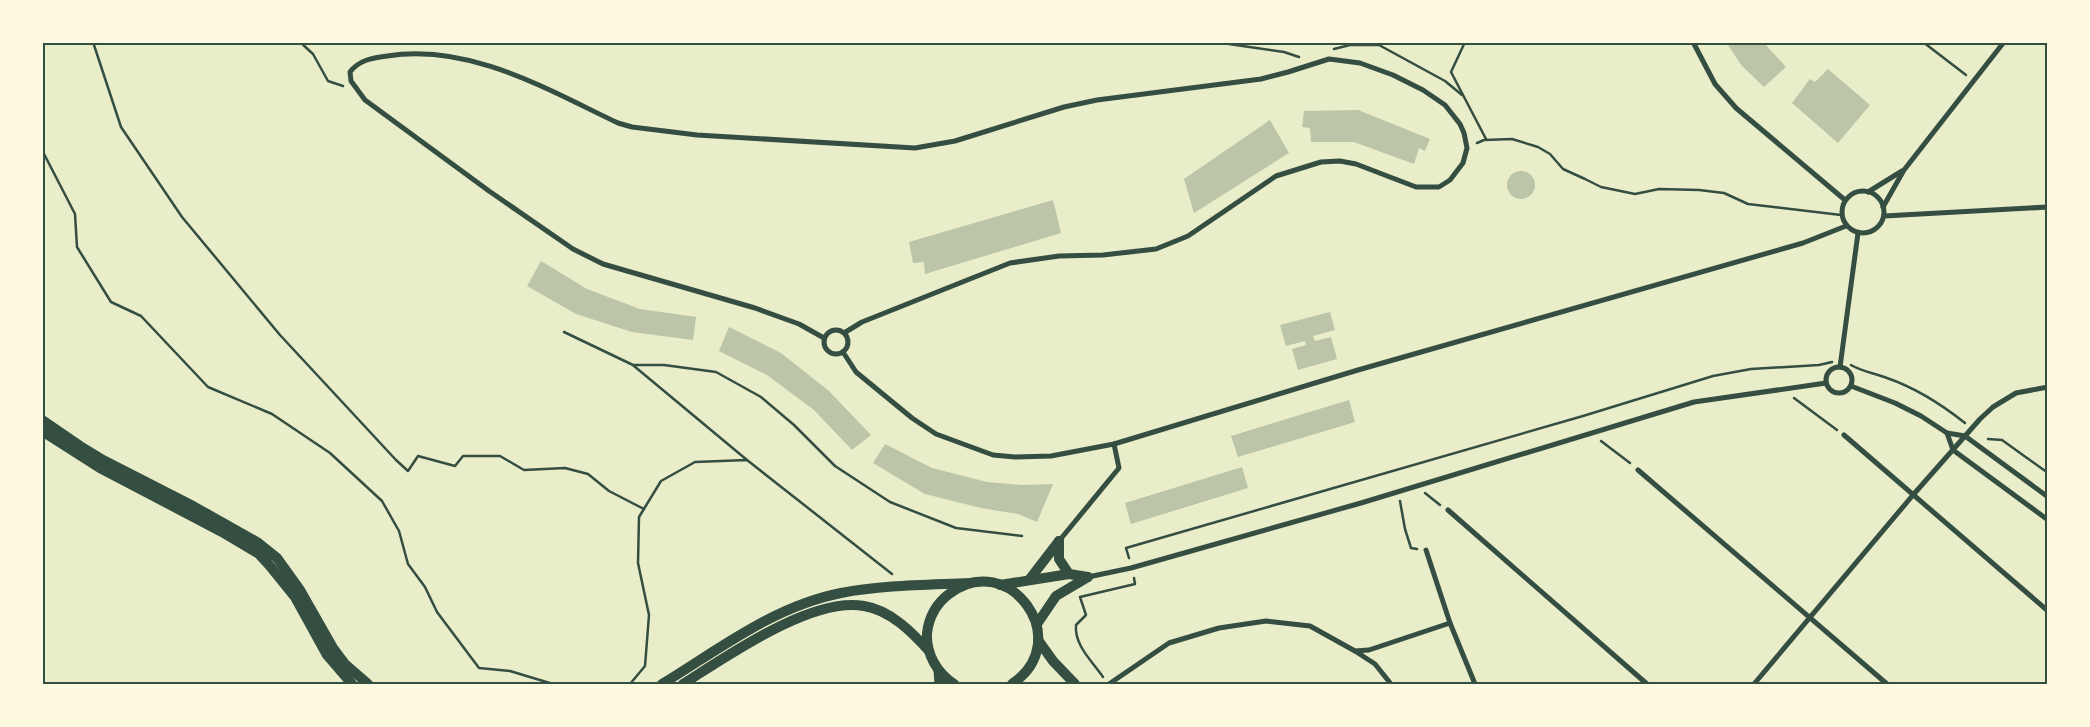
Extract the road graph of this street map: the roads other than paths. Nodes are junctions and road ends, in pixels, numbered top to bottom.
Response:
1 (1692, 42) edge
2 (2004, 42) edge
3 (1904, 170) junction
4 (1868, 192) junction
5 (1845, 200) junction
6 (1883, 207) junction
7 (2048, 207) edge
8 (1884, 216) junction
9 (1846, 226) junction
10 (1858, 233) junction
11 (844, 333) junction
12 (824, 338) junction
13 (843, 352) junction
14 (1840, 367) junction
15 (1826, 383) junction
16 (1851, 386) junction
17 (2048, 387) edge
18 (42, 420) edge
19 (42, 431) edge
20 (1947, 433) junction
21 (1844, 436) road end
22 (1965, 436) junction
23 (1114, 444) junction
24 (1953, 450) junction
25 (1638, 470) road end
26 (1913, 495) junction
27 (2048, 497) edge
28 (1448, 510) dead end
29 (2048, 520) edge
30 (1059, 542) junction
31 (1426, 550) road end
32 (1069, 574) junction
33 (1088, 577) junction
34 (1029, 580) junction
35 (970, 584) junction
36 (1000, 585) junction
37 (2048, 610) edge
38 (1811, 618) junction
39 (1450, 623) junction
40 (1037, 624) junction
41 (1038, 640) junction
42 (1355, 651) junction
43 (929, 652) junction
44 (938, 670) junction
45 (352, 684) edge
46 (368, 684) edge
47 (662, 684) edge
48 (683, 684) edge
49 (939, 684) edge
50 (954, 684) edge
51 (1012, 684) edge
52 (1075, 684) edge
53 (1109, 684) edge
54 (1391, 684) edge
55 (1475, 684) edge
56 (1647, 684) edge
57 (1754, 684) edge
58 (1887, 684) edge

1 - 5 street
2 - 3 street
3 - 4 street
3 - 6 street
4 - 5 street
4 - 6 street
5 - 9 street
6 - 8 street
7 - 8 street
8 - 10 street
9 - 10 street
9 - 23 street
10 - 14 street
11 - 12 street
11 - 12 street
11 - 13 street
12 - 13 street
13 - 23 street
14 - 15 street
14 - 16 street
15 - 16 street
15 - 33 street
16 - 20 street
17 - 22 street
18 - 46 main road
19 - 45 main road
20 - 22 street
20 - 24 street
21 - 26 street
22 - 24 street
22 - 27 street
23 - 30 street
24 - 26 street
24 - 29 street
25 - 38 street
26 - 37 street
26 - 38 street
28 - 56 street
30 - 32 main road
30 - 34 main road
31 - 39 street
32 - 33 main road
32 - 34 main road
33 - 40 main road
34 - 36 main road
35 - 36 main road
35 - 43 main road
35 - 47 main road
36 - 40 main road
38 - 57 street
38 - 58 street
39 - 42 street
39 - 55 street
40 - 41 main road
41 - 51 main road
41 - 52 main road
42 - 53 street
42 - 54 street
43 - 44 main road
43 - 48 main road
44 - 49 street
44 - 50 main road

